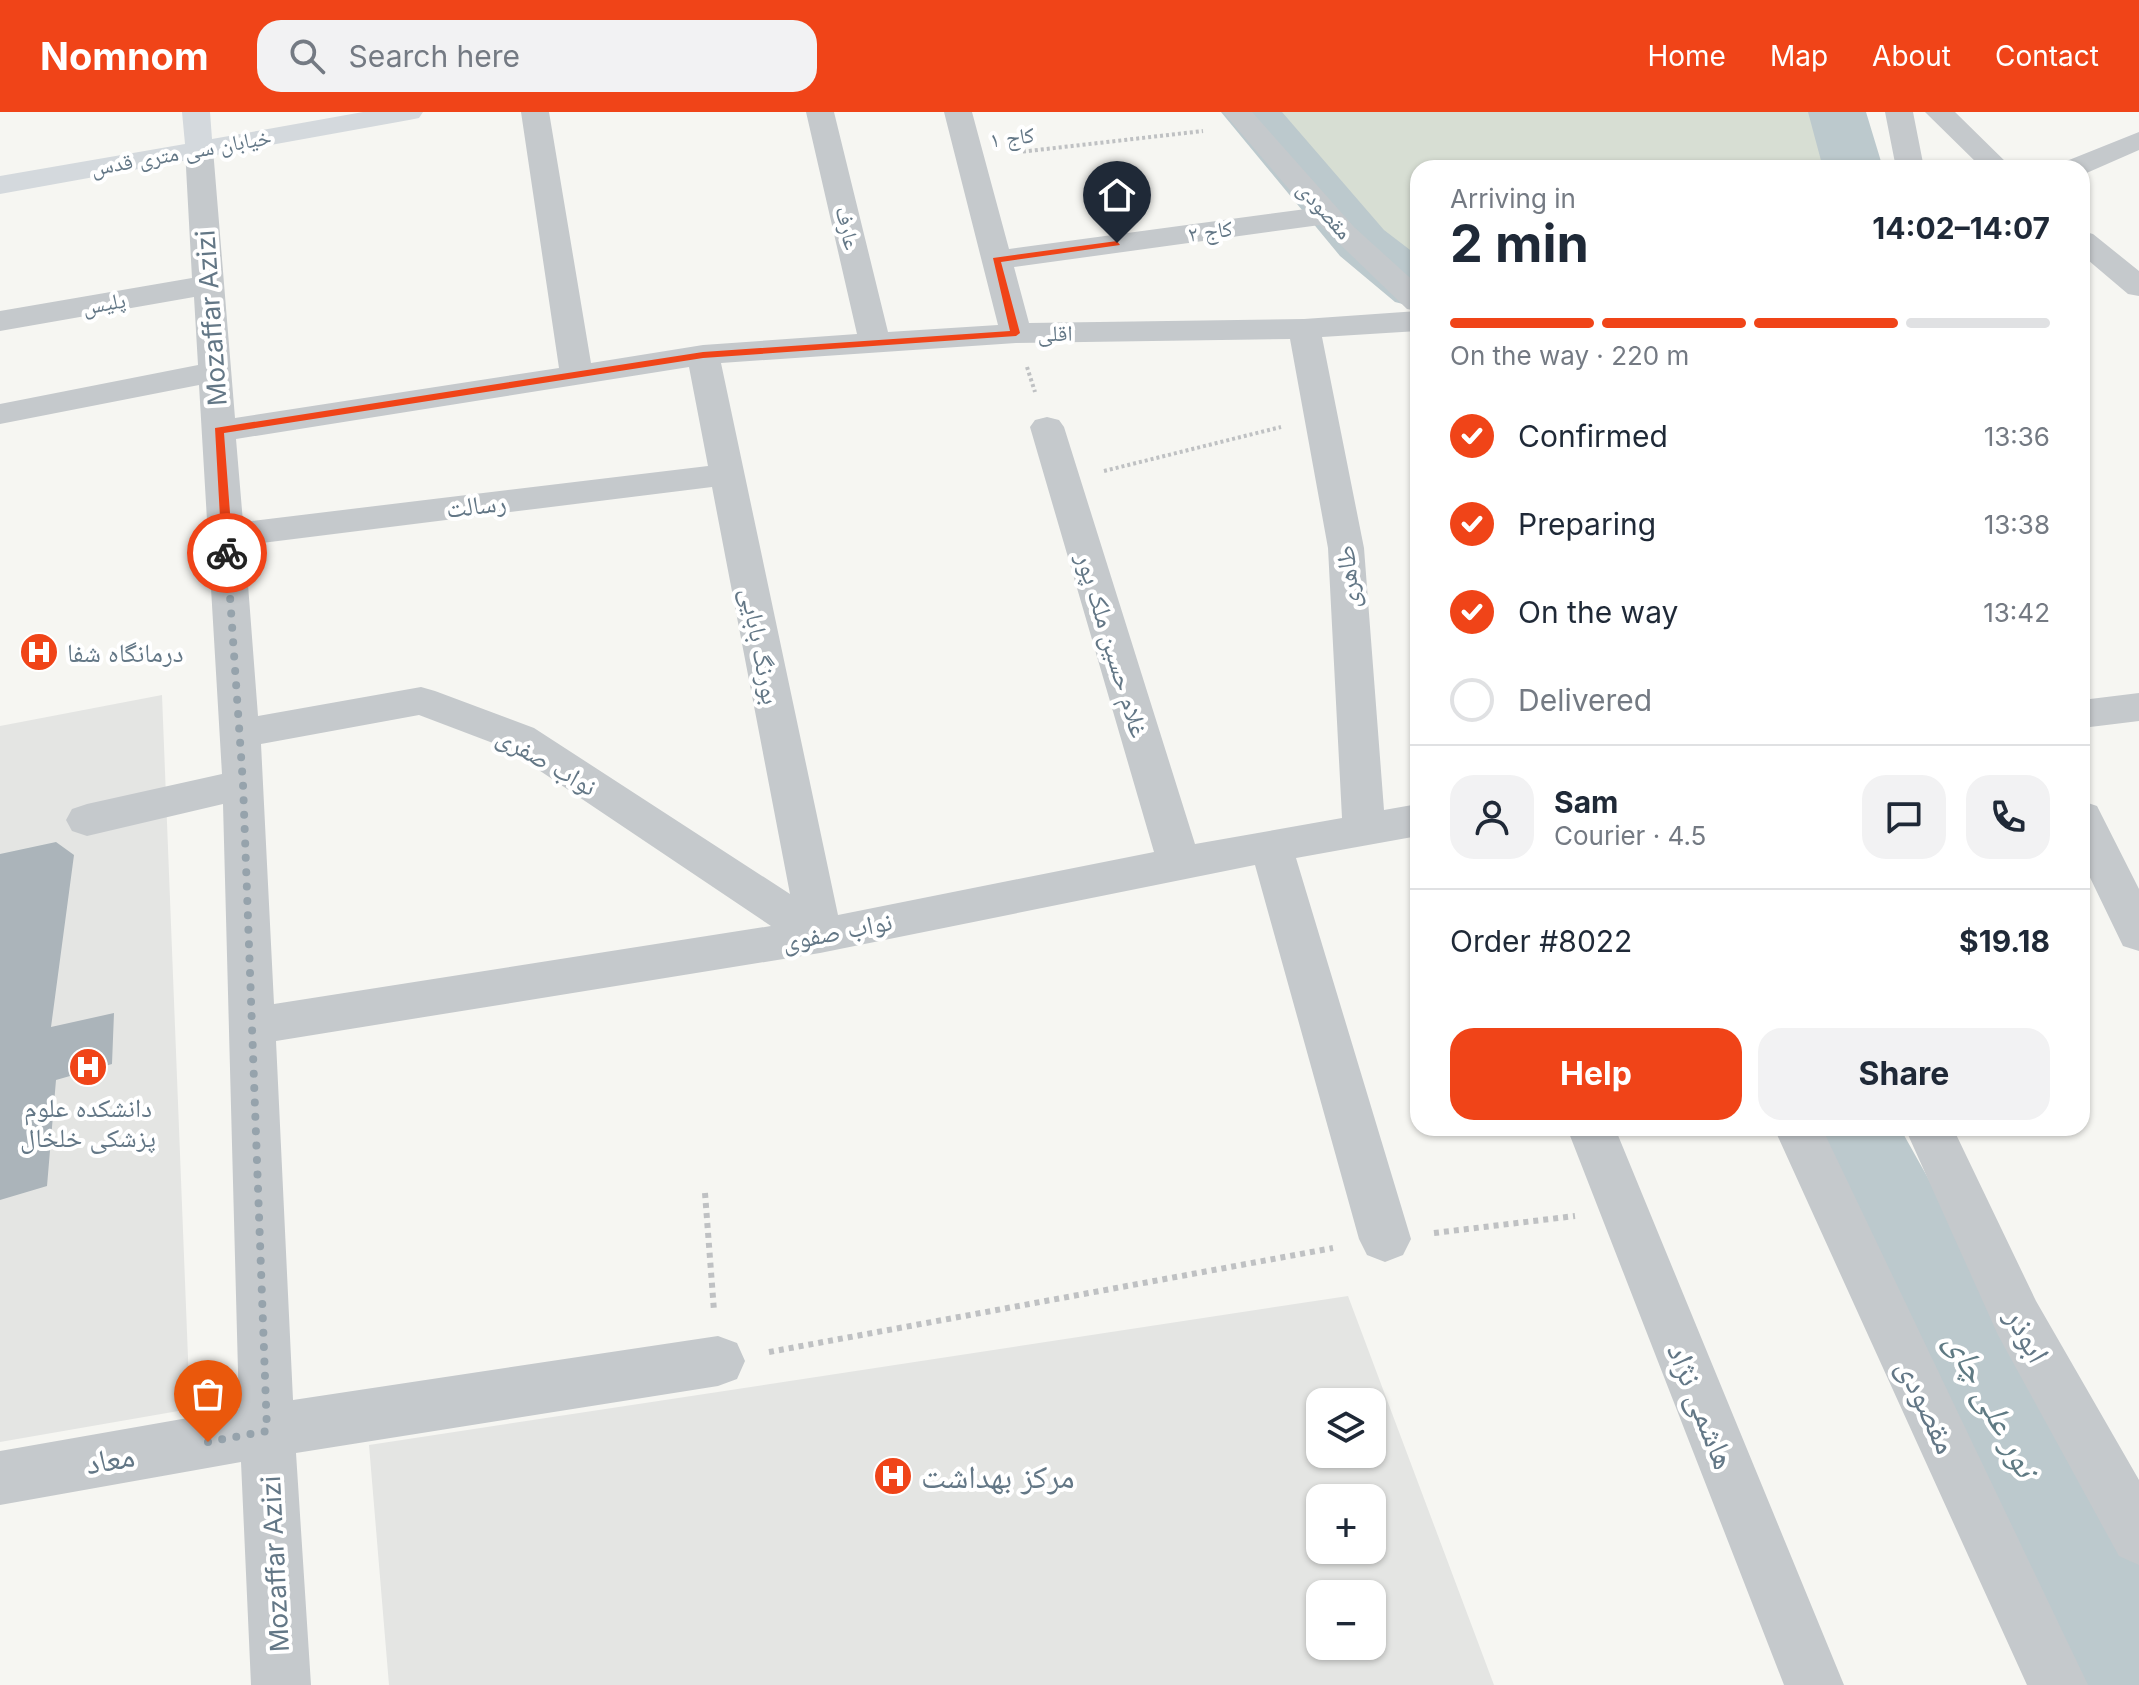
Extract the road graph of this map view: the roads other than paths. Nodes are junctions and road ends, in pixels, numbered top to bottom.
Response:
1 (262, 112) edge
2 (409, 112) edge
3 (535, 112) edge
4 (820, 112) edge
5 (958, 112) edge
6 (1899, 112) edge
7 (1939, 112) edge
8 (1243, 119) edge
9 (197, 128) edge
10 (2139, 140) edge
11 (0, 159) edge
12 (1908, 160) edge
13 (1990, 160) edge
14 (2090, 161) edge
15 (0, 185) edge
16 (1328, 215) junction
17 (2090, 247) edge
18 (996, 260) junction
19 (208, 285) junction
20 (2139, 287) edge
21 (1410, 294) edge
22 (0, 321) edge
23 (1410, 322) edge
24 (1304, 329) junction
25 (1016, 333) junction
26 (875, 343) junction
27 (703, 355) junction
28 (214, 372) junction
29 (577, 375) junction
30 (0, 414) edge
31 (1047, 427) road end
32 (219, 431) junction
33 (727, 474) junction
34 (226, 536) junction
35 (2139, 707) edge
36 (2090, 713) edge
37 (240, 734) junction
38 (243, 784) junction
39 (87, 820) dead end
40 (1410, 821) edge
41 (1364, 829) junction
42 (2090, 833) edge
43 (1272, 848) junction
44 (1179, 863) junction
45 (2139, 934) edge
46 (820, 936) junction
47 (253, 1026) junction
48 (1594, 1136) edge
49 (1802, 1136) edge
50 (1933, 1136) edge
51 (1385, 1239) road end
52 (718, 1361) road end
53 (267, 1431) junction
54 (0, 1478) edge
55 (2139, 1536) edge
56 (270, 1683) edge
57 (1814, 1685) edge
58 (2058, 1685) edge

1 - 9 main road, خیابان سی متری قدس
2 - 9 main road, خیابان سی متری قدس
3 - 29 street
4 - 26 street, عارف
5 - 18 street
6 - 12 street
7 - 13 street
8 - 16 street, مقصودی
9 - 11 main road, خیابان سی متری قدس
9 - 15 main road, خیابان سی متری قدس
9 - 19 street, Mozaffar Azizi
10 - 14 street
16 - 18 street, کاج ۲
16 - 21 street, مقصودی
17 - 20 street
18 - 25 street
19 - 22 street, پلیس
19 - 28 street, Mozaffar Azizi
23 - 24 street, اقلی
24 - 25 street, اقلی
24 - 41 street, طاهری
25 - 26 street, اقلی
26 - 27 street, اقلی
27 - 29 street, اقلی
27 - 33 street, بورنگ بابایی
28 - 30 street
28 - 32 street, Mozaffar Azizi
29 - 32 street, اقلی
31 - 44 street, غلام حسین ملک پور
32 - 34 street, Mozaffar Azizi
33 - 34 street, رسالت
33 - 46 street, بورنگ بابایی
34 - 37 street, Mozaffar Azizi
35 - 36 street
37 - 38 street, Mozaffar Azizi
37 - 46 street, نواب صفری
38 - 39 street
38 - 47 street, Mozaffar Azizi
40 - 41 street, نواب صفوی
41 - 43 street, نواب صفوی
42 - 45 street
43 - 44 street, نواب صفوی
43 - 51 street
44 - 46 street, نواب صفوی
46 - 47 street, نواب صفوی
47 - 53 street, Mozaffar Azizi
48 - 57 street, هاشمی نژاد
49 - 58 street, مقصودی
50 - 55 street, ابوذر
52 - 53 street, معاد
53 - 54 street, معاد
53 - 56 street, Mozaffar Azizi

